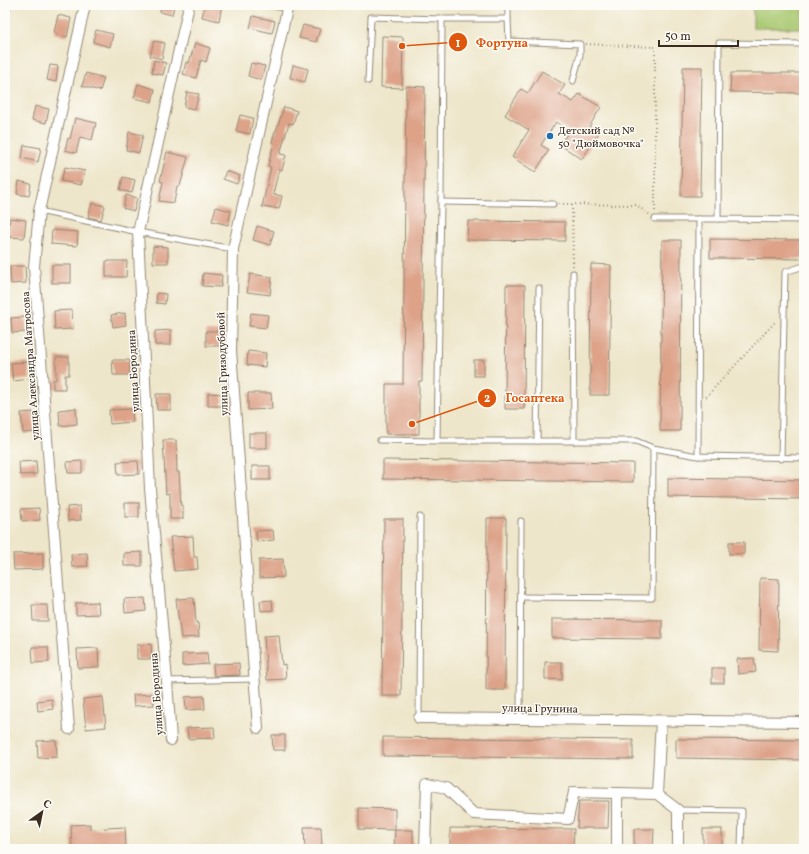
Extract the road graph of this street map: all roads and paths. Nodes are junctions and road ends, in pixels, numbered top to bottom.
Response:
1 (86, 5) edge
2 (189, 5) edge
3 (270, 5) edge
4 (508, 5) edge
5 (288, 7) edge
6 (442, 19) junction
7 (508, 19) junction
8 (580, 44) junction
9 (804, 44) edge
10 (368, 81) dead end
11 (573, 81) dead end
12 (441, 202) junction
13 (553, 204) joint
14 (572, 204) junction
15 (39, 211) junction
16 (655, 219) junction
17 (699, 219) junction
18 (718, 220) junction
19 (804, 220) edge
20 (138, 232) junction
21 (233, 249) junction
22 (804, 266) edge
23 (573, 273) joint
24 (539, 288) dead end
25 (784, 313) junction
26 (698, 405) junction
27 (380, 440) dead end
28 (437, 441) junction
29 (538, 441) junction
30 (574, 441) junction
31 (653, 448) junction
32 (698, 456) junction
33 (781, 458) junction
34 (804, 458) edge
35 (420, 517) dead end
36 (521, 521) dead end
37 (521, 597) junction
38 (254, 679) junction
39 (167, 682) junction
40 (419, 718) joint
41 (520, 719) junction
42 (661, 721) junction
43 (804, 722) edge
44 (258, 728) dead end
45 (69, 729) dead end
46 (171, 740) dead end
47 (617, 793) junction
48 (658, 794) junction
49 (678, 810) junction
50 (425, 849) edge
51 (617, 849) edge
52 (678, 849) edge
53 (741, 849) edge

1 - 15 street, улица Александра Матросова
2 - 20 street, улица Бородина
3 - 5 lane
4 - 7 lane
5 - 21 street, улица Гризодубовой
6 - 7 lane
6 - 10 lane
6 - 12 lane
7 - 8 lane
8 - 11 lane
8 - 16 path
9 - 18 lane
12 - 13 lane
12 - 28 lane
13 - 14 path
14 - 16 path
14 - 23 path
15 - 20 lane
15 - 45 street, улица Александра Матросова
16 - 17 lane
17 - 18 lane
17 - 26 lane
18 - 19 lane
20 - 21 lane
20 - 39 street, улица Бородина
21 - 38 street, улица Гризодубовой
22 - 25 lane
23 - 30 lane
24 - 29 lane
25 - 26 path
25 - 33 lane
26 - 32 lane
27 - 28 lane
28 - 29 lane
29 - 30 lane
30 - 31 lane
31 - 32 lane
31 - 37 lane
32 - 33 lane
33 - 34 lane
35 - 40 lane
36 - 37 lane
37 - 41 lane
38 - 39 lane
38 - 44 street, улица Гризодубовой
39 - 46 street, улица Бородина
40 - 41 street, улица Грунина
41 - 42 street, улица Грунина
42 - 43 street, улица Грунина
42 - 48 street
47 - 48 street
47 - 50 street
47 - 51 street
48 - 49 street
49 - 52 street
49 - 53 lane

